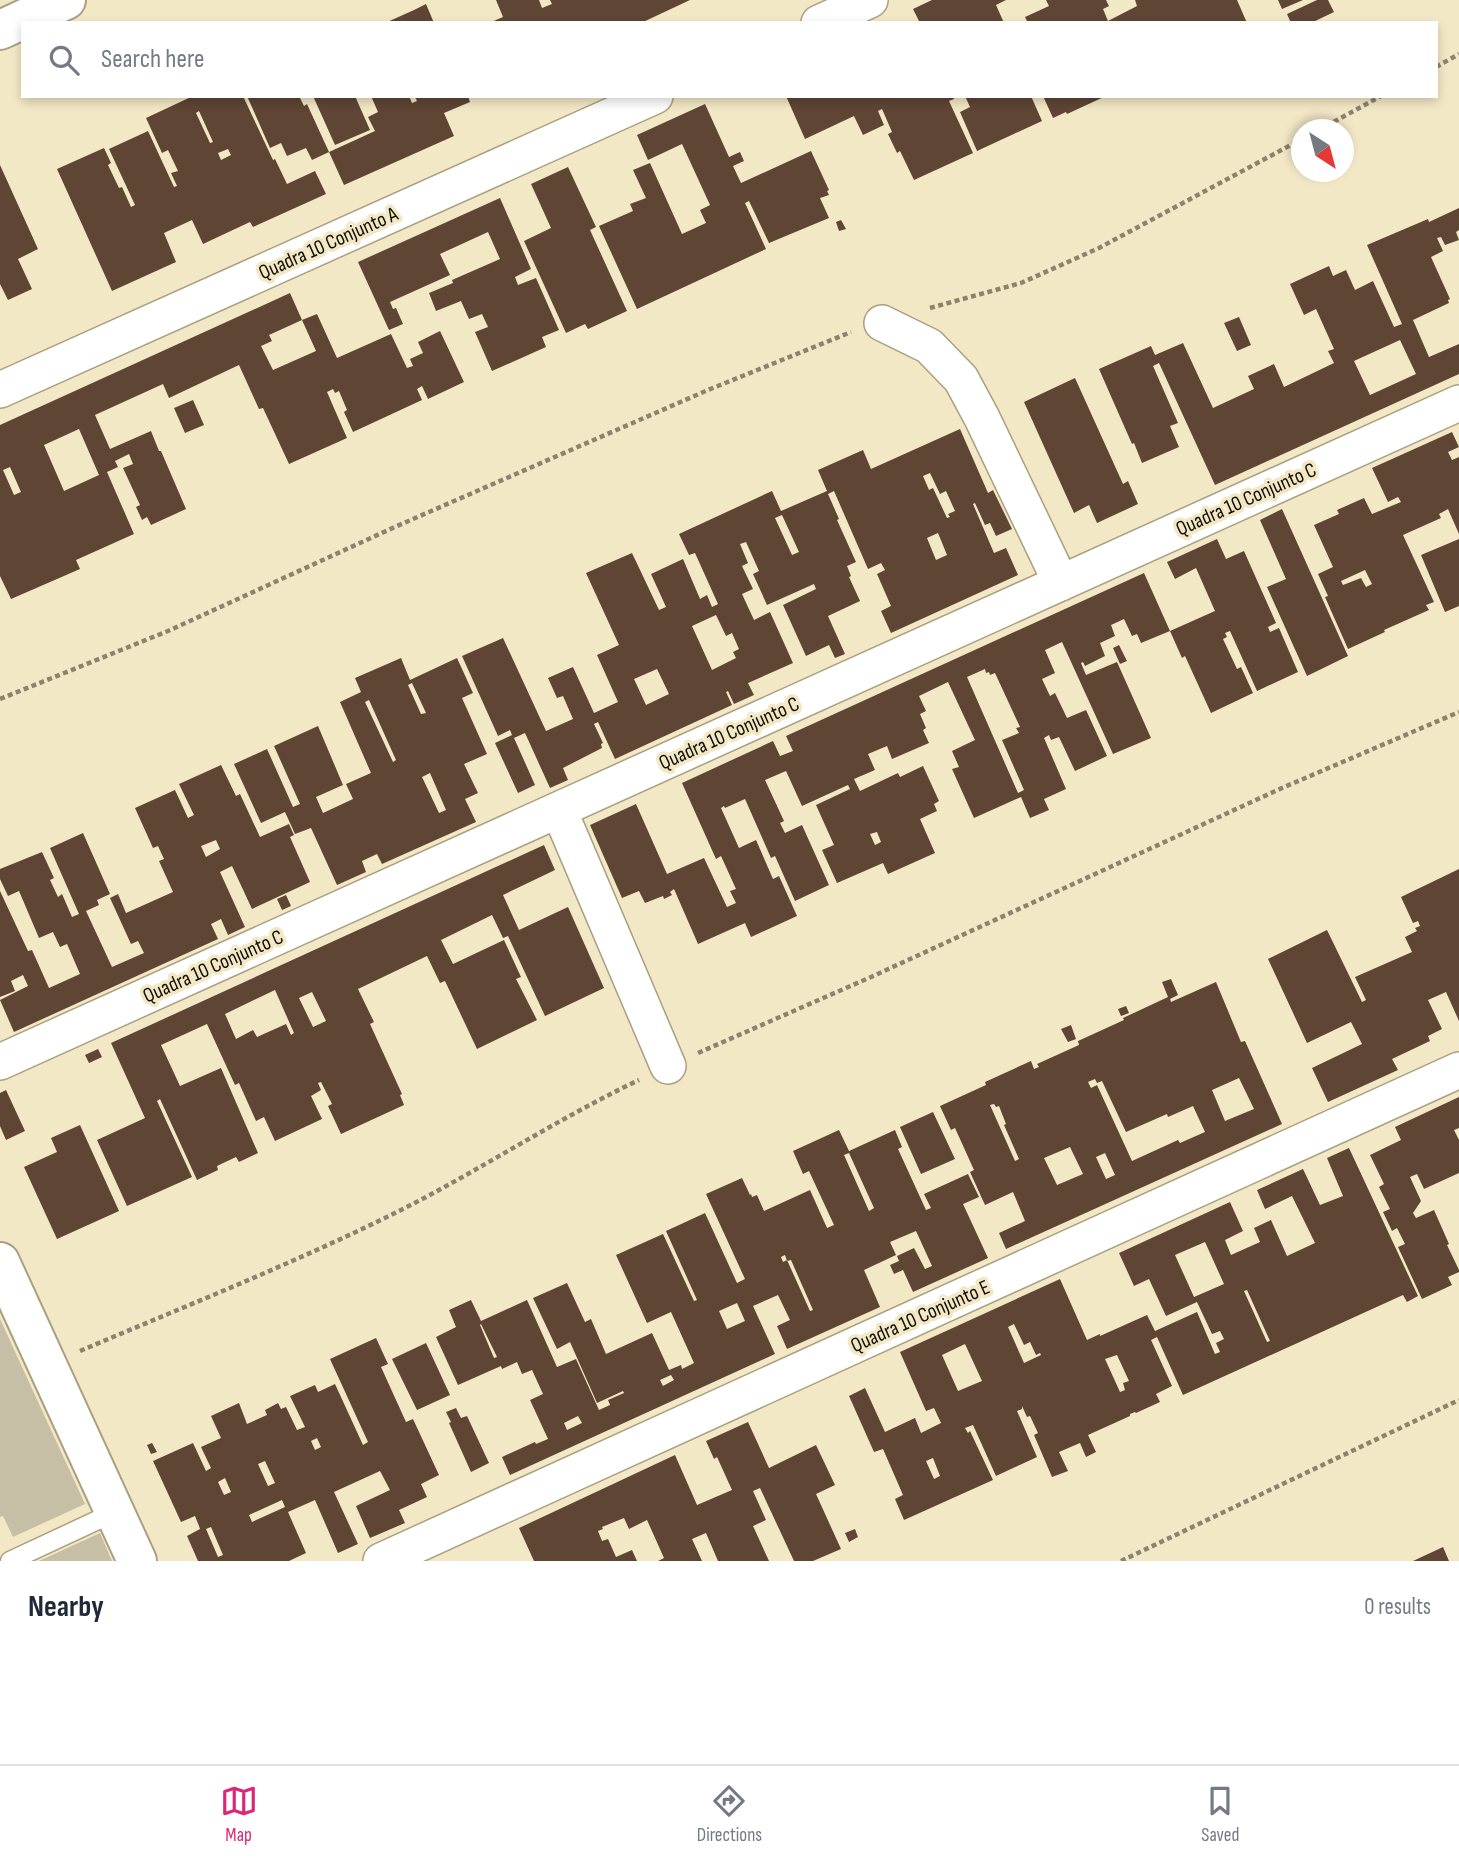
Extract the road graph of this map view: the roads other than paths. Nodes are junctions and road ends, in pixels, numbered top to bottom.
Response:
1 (65, 0) edge
2 (870, 0) edge
3 (823, 21) edge
4 (0, 30) edge
5 (651, 98) edge
6 (882, 323) road end
7 (0, 390) edge
8 (1459, 403) edge
9 (1061, 583) junction
10 (559, 810) junction
11 (0, 1062) edge
12 (668, 1066) road end
13 (1459, 1070) edge
14 (0, 1262) edge
15 (115, 1512) junction
16 (10, 1561) edge
17 (137, 1561) edge
18 (381, 1561) edge

1 - 4 street
2 - 3 street
5 - 7 street, Quadra 10 Conjunto A
6 - 9 street
8 - 9 street, Quadra 10 Conjunto C
9 - 10 street, Quadra 10 Conjunto C
10 - 11 street, Quadra 10 Conjunto C
10 - 12 street
13 - 18 street, Quadra 10 Conjunto E
14 - 15 street
15 - 16 lane
15 - 17 street

